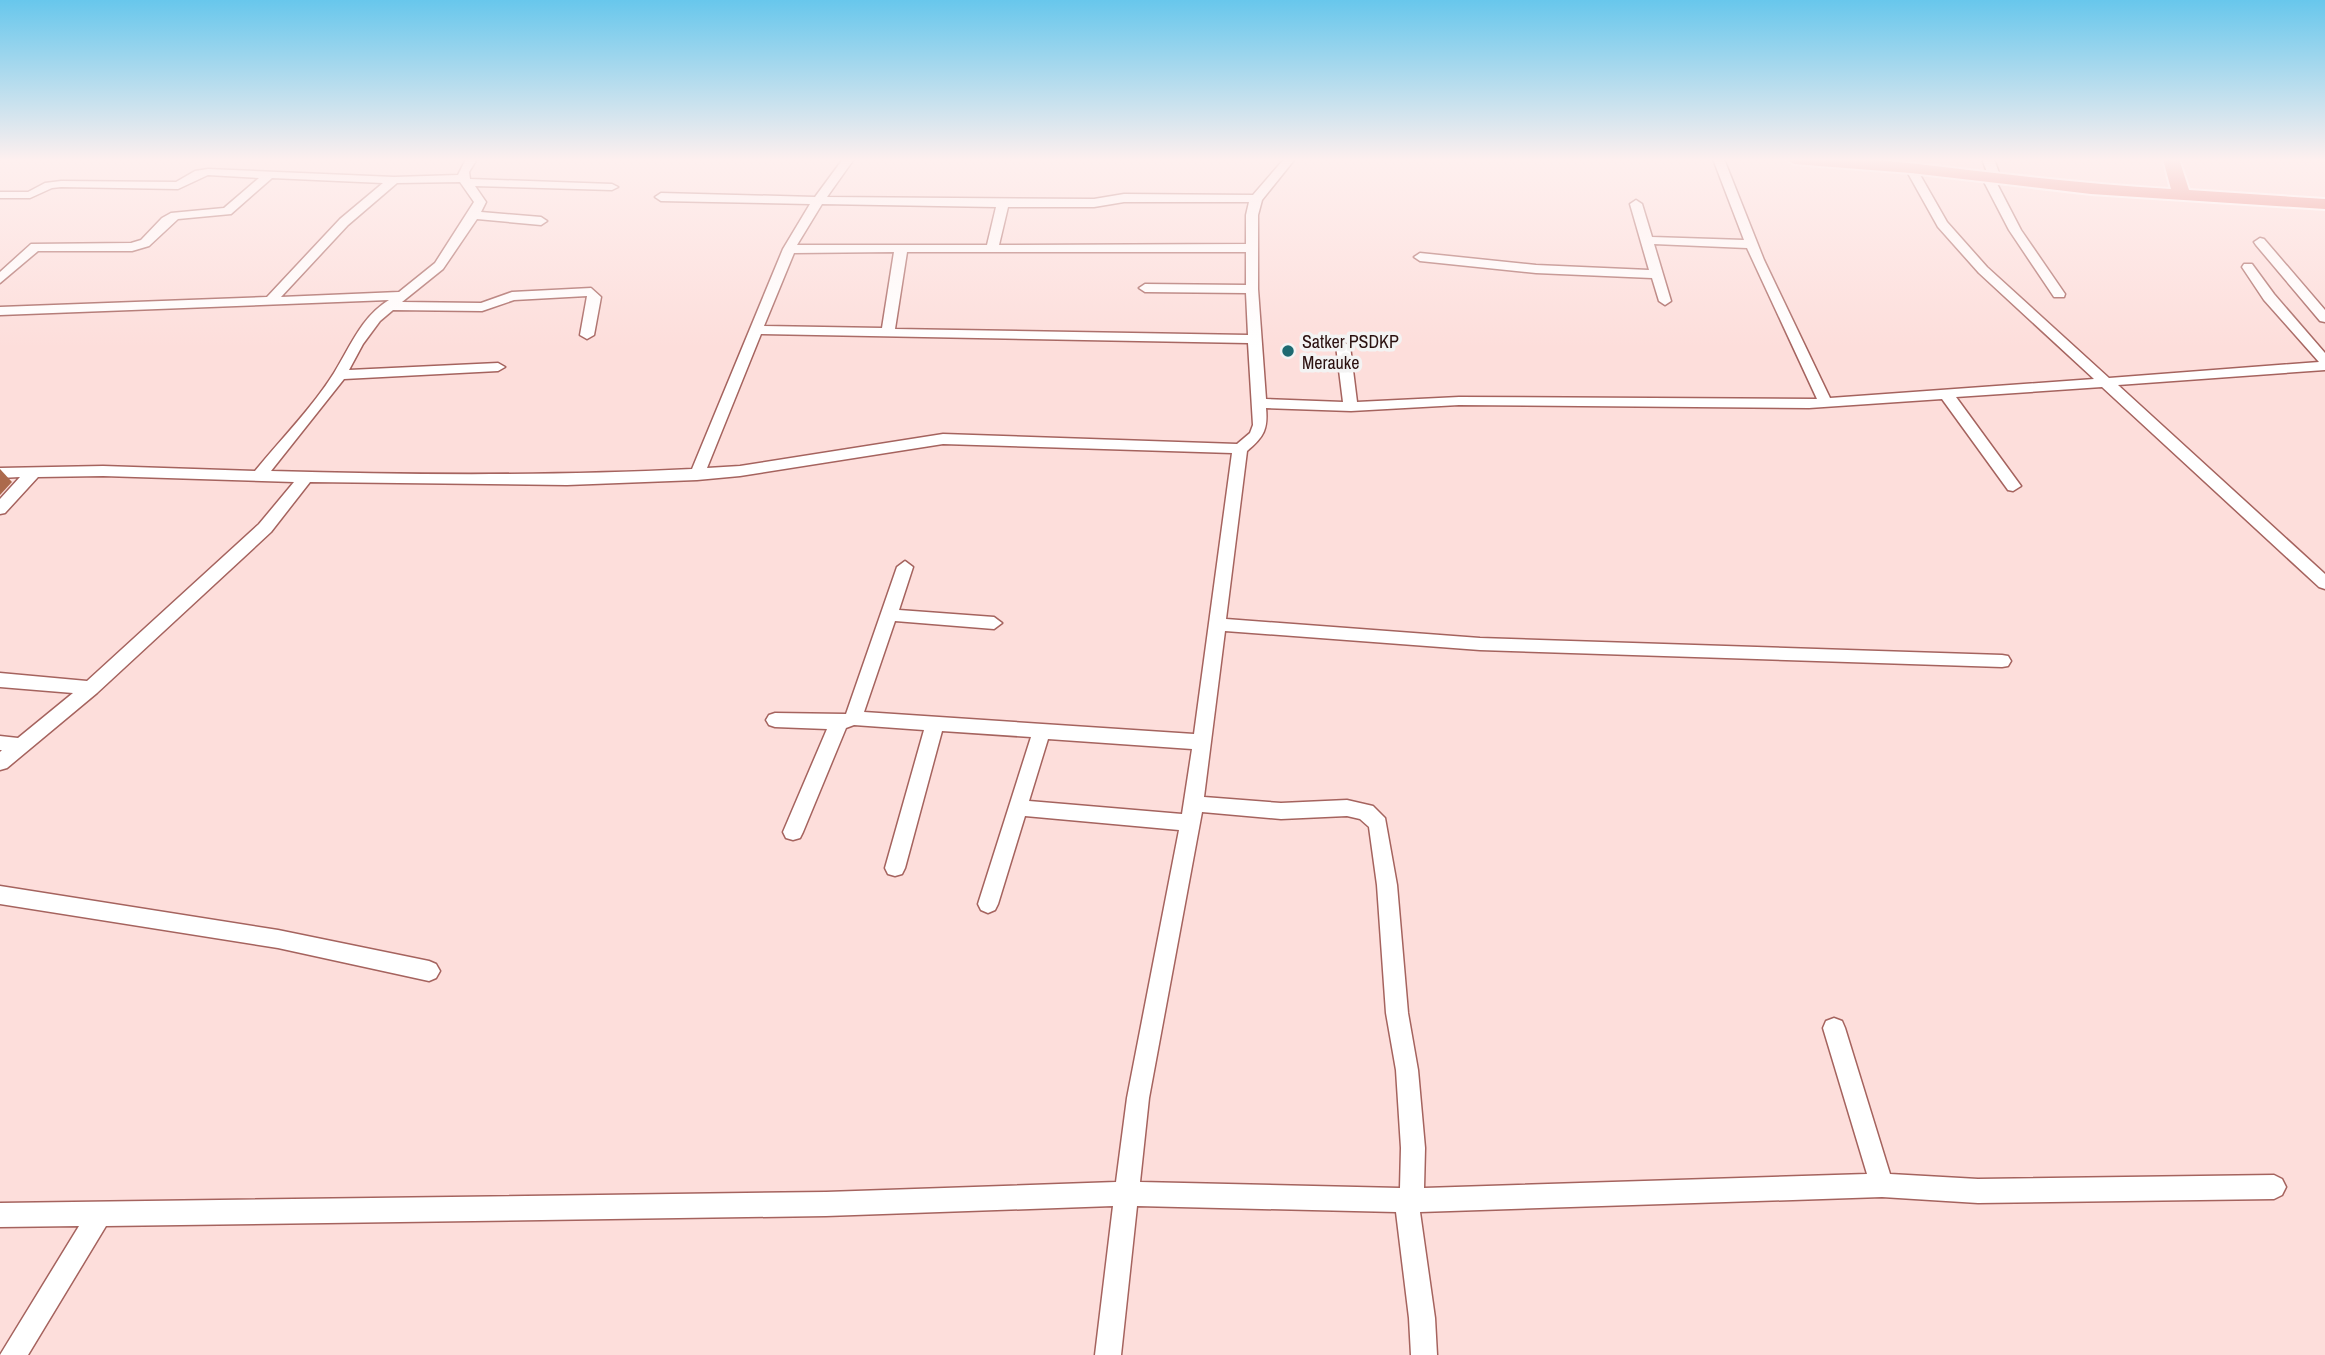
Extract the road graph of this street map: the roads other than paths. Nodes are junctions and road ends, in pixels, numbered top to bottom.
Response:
1 (165, 222) edge
2 (344, 222) edge
3 (469, 222) edge
4 (805, 222) edge
5 (998, 222) edge
6 (1252, 222) edge
7 (1641, 222) edge
8 (1743, 222) edge
9 (1941, 222) edge
10 (2012, 222) edge
11 (1646, 240) junction
12 (2260, 242) dead end
13 (1751, 244) junction
14 (992, 248) junction
15 (1251, 248) junction
16 (789, 249) junction
17 (901, 250) junction
18 (1420, 257) dead end
19 (2248, 267) dead end
20 (1657, 274) junction
21 (0, 279) edge
22 (1145, 288) dead end
23 (1252, 289) junction
24 (2059, 294) dead end
25 (401, 296) junction
26 (273, 298) junction
27 (1665, 301) dead end
28 (388, 306) junction
29 (0, 311) edge
30 (2325, 318) edge
31 (755, 330) junction
32 (888, 331) junction
33 (587, 335) dead end
34 (1256, 339) junction
35 (1343, 346) dead end
36 (2325, 364) edge
37 (498, 367) dead end
38 (340, 374) junction
39 (2103, 382) junction
40 (1945, 393) junction
41 (1825, 402) junction
42 (1260, 403) junction
43 (1351, 407) junction
44 (1240, 449) junction
45 (34, 472) junction
46 (0, 473) edge
47 (260, 475) junction
48 (697, 475) junction
49 (306, 477) junction
50 (2013, 485) dead end
51 (0, 509) edge
52 (905, 567) dead end
53 (2325, 583) edge
54 (889, 614) junction
55 (994, 623) dead end
56 (1217, 624) junction
57 (2002, 661) dead end
58 (0, 680) edge
59 (91, 688) junction
60 (775, 720) dead end
61 (846, 720) junction
62 (935, 723) junction
63 (1042, 730) junction
64 (1202, 742) junction
65 (0, 743) edge
66 (21, 745) junction
67 (0, 763) edge
68 (1019, 808) junction
69 (1192, 814) junction
70 (793, 832) dead end
71 (895, 868) dead end
72 (0, 895) edge
73 (988, 904) dead end
74 (429, 971) dead end
75 (1834, 1028) dead end
76 (1882, 1185) junction
77 (2274, 1187) dead end
78 (1127, 1194) junction
79 (1409, 1210) junction
80 (101, 1212) junction
81 (0, 1215) edge
82 (13, 1355) edge
83 (1108, 1355) edge
84 (1424, 1355) edge

1 - 21 street
2 - 26 street
3 - 25 street
4 - 16 street
5 - 14 street
6 - 15 street
7 - 11 street
8 - 13 street
9 - 39 street
10 - 24 street
11 - 13 street
11 - 20 street
12 - 30 street
13 - 41 street
14 - 15 street
14 - 17 street
15 - 23 street
16 - 17 street
16 - 31 street
17 - 32 street
18 - 20 street
19 - 36 street
20 - 27 street
22 - 23 street
23 - 34 street
25 - 26 street
25 - 28 street
26 - 29 street
28 - 33 street
28 - 38 street
31 - 32 street
31 - 48 street
32 - 34 street
34 - 42 street
35 - 43 street
36 - 39 street
37 - 38 street
38 - 47 street
39 - 40 street
39 - 53 street
40 - 41 street
40 - 50 street
41 - 43 street
42 - 43 street
42 - 44 street
44 - 48 street
44 - 56 street
45 - 46 street
45 - 47 street
45 - 51 street
47 - 49 street
48 - 49 street
49 - 59 street
52 - 54 street
54 - 55 street
54 - 61 street
56 - 57 street
56 - 64 street
58 - 59 street
59 - 66 street
60 - 61 street
61 - 62 street
61 - 70 street
62 - 63 street
62 - 71 street
63 - 64 street
63 - 68 street
64 - 69 street
65 - 66 street
66 - 67 street
68 - 69 street
68 - 73 street
69 - 78 street
69 - 79 street
72 - 74 street
75 - 76 street
76 - 77 street
76 - 79 street
78 - 79 street
78 - 80 street
78 - 83 street
79 - 84 street
80 - 81 street
80 - 82 street

